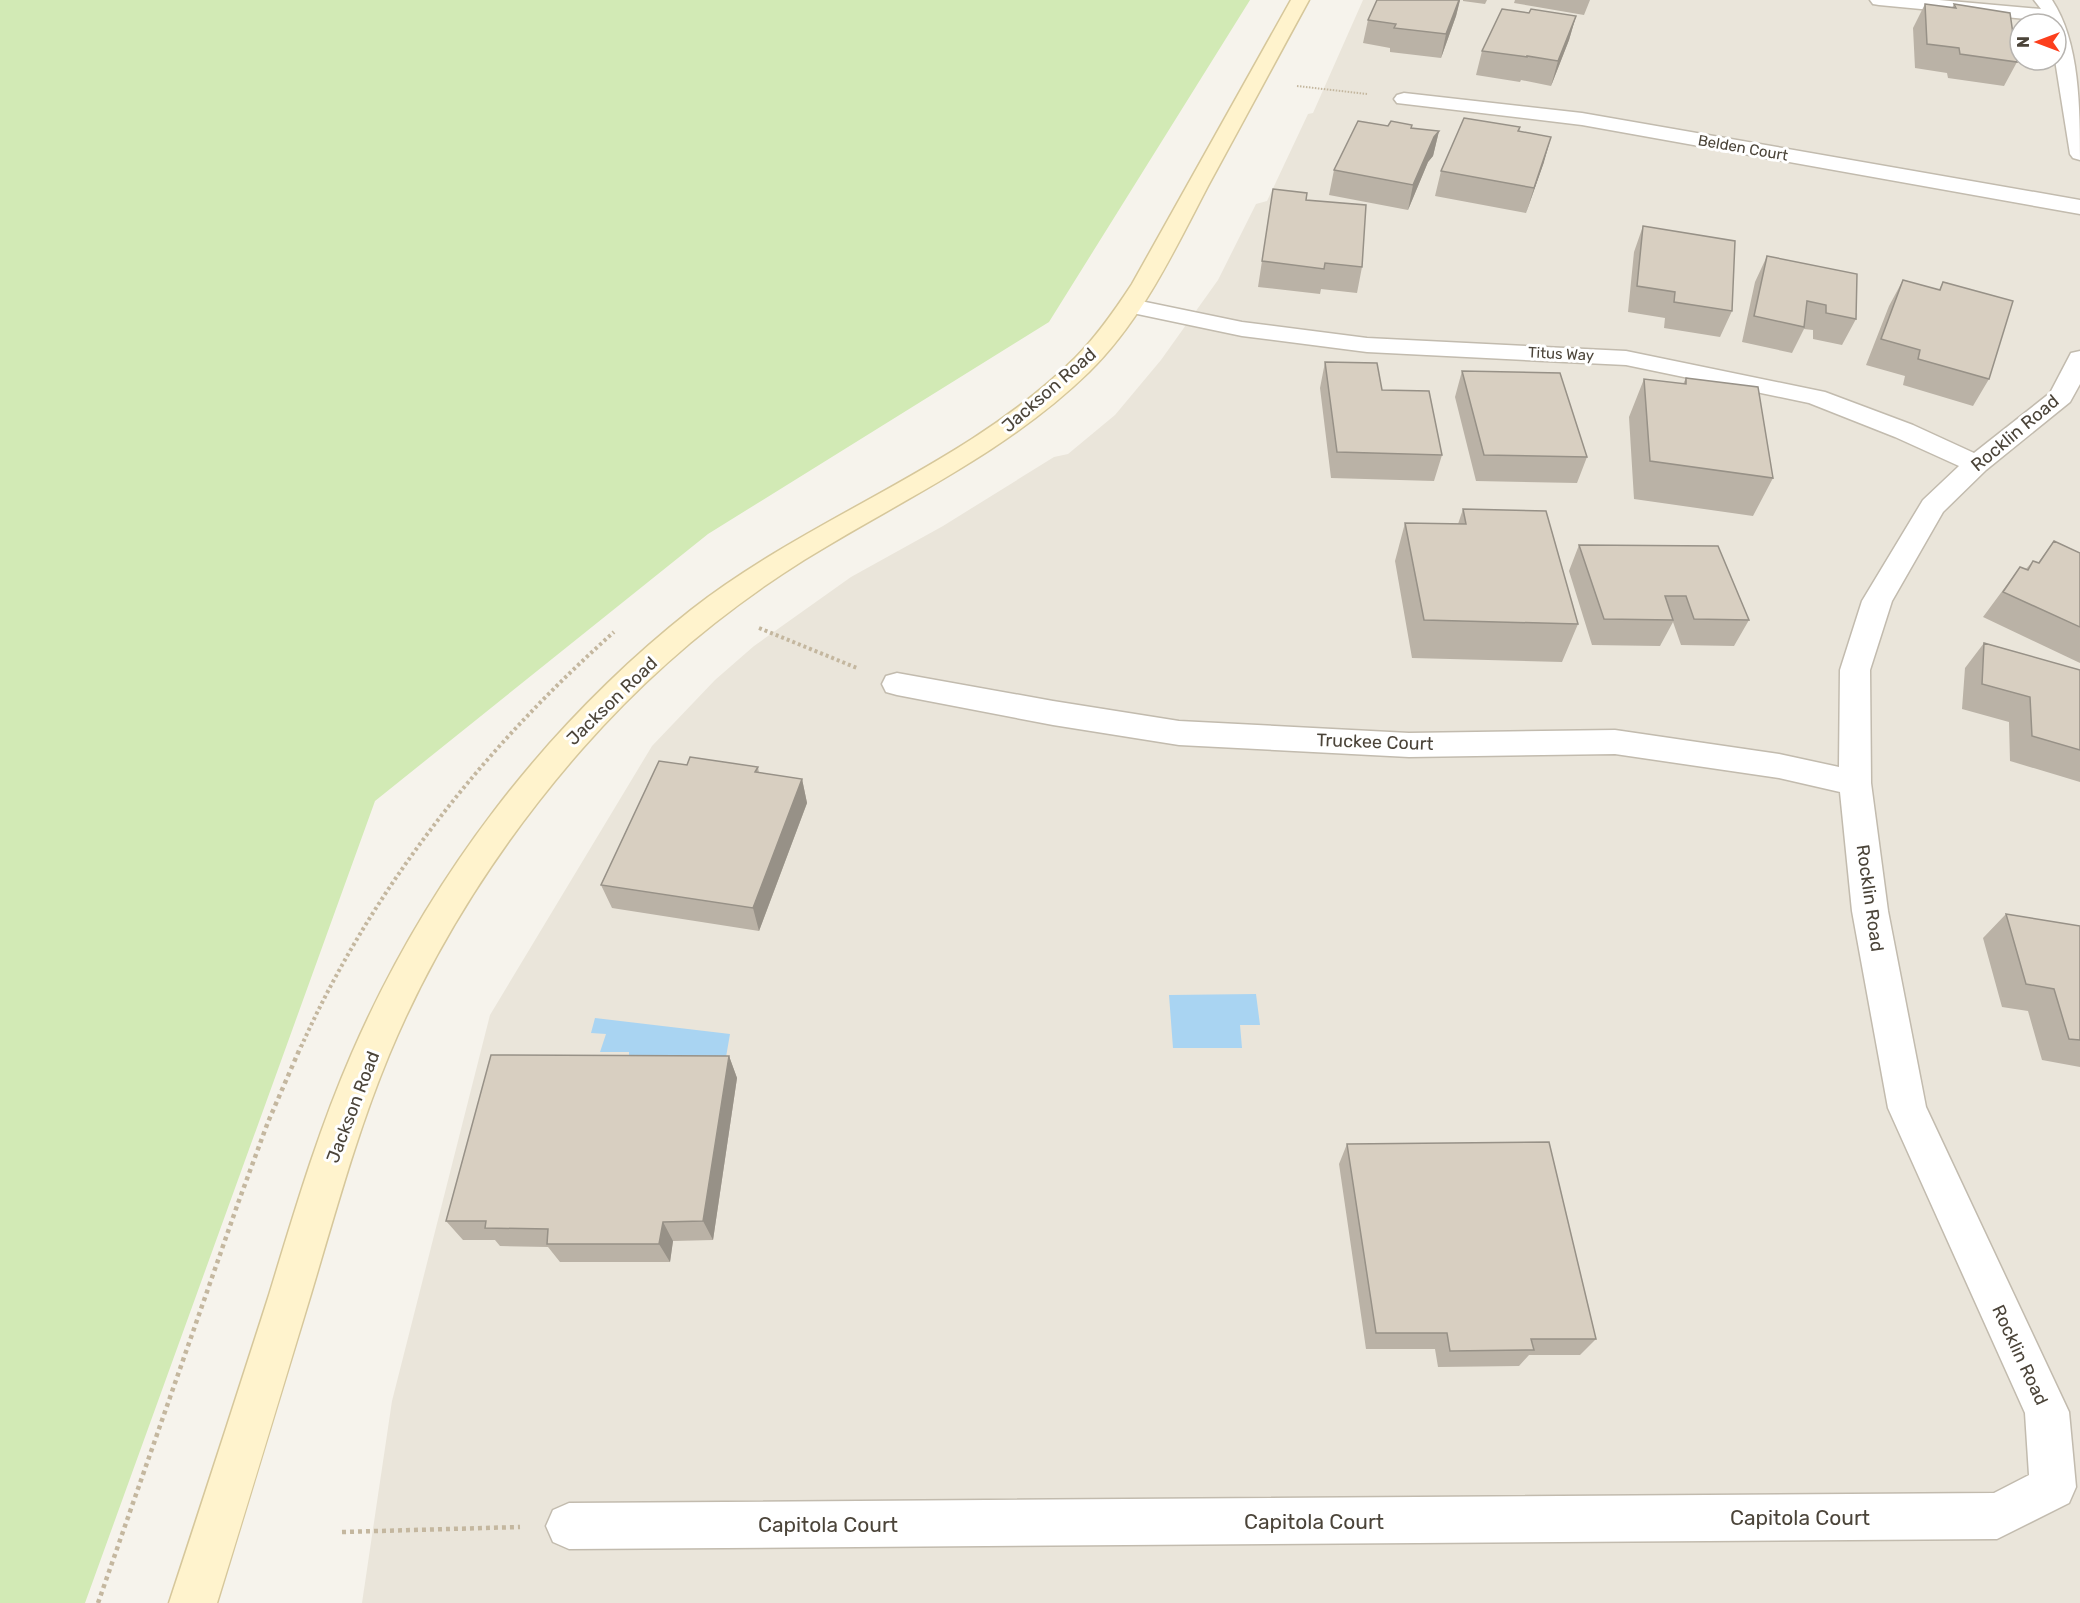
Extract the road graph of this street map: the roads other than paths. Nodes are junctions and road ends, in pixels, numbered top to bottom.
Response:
1 (1300, 0) edge
2 (1879, 0) edge
3 (2011, 12) edge
4 (2068, 72) edge
5 (1404, 99) road end
6 (2080, 154) edge
7 (2080, 207) edge
8 (1131, 306) junction
9 (2080, 358) edge
10 (1977, 464) junction
11 (897, 684) road end
12 (1855, 783) junction
13 (2053, 1487) joint
14 (569, 1526) road end
15 (193, 1603) edge

1 - 8 street, Jackson Road
2 - 3 street
4 - 6 street
5 - 7 street, Belden Court
8 - 10 street, Titus Way
8 - 15 street, Jackson Road
9 - 10 street, Rocklin Road
10 - 12 street, Rocklin Road
11 - 12 street, Truckee Court
12 - 13 street, Rocklin Road
13 - 14 street, Capitola Court

